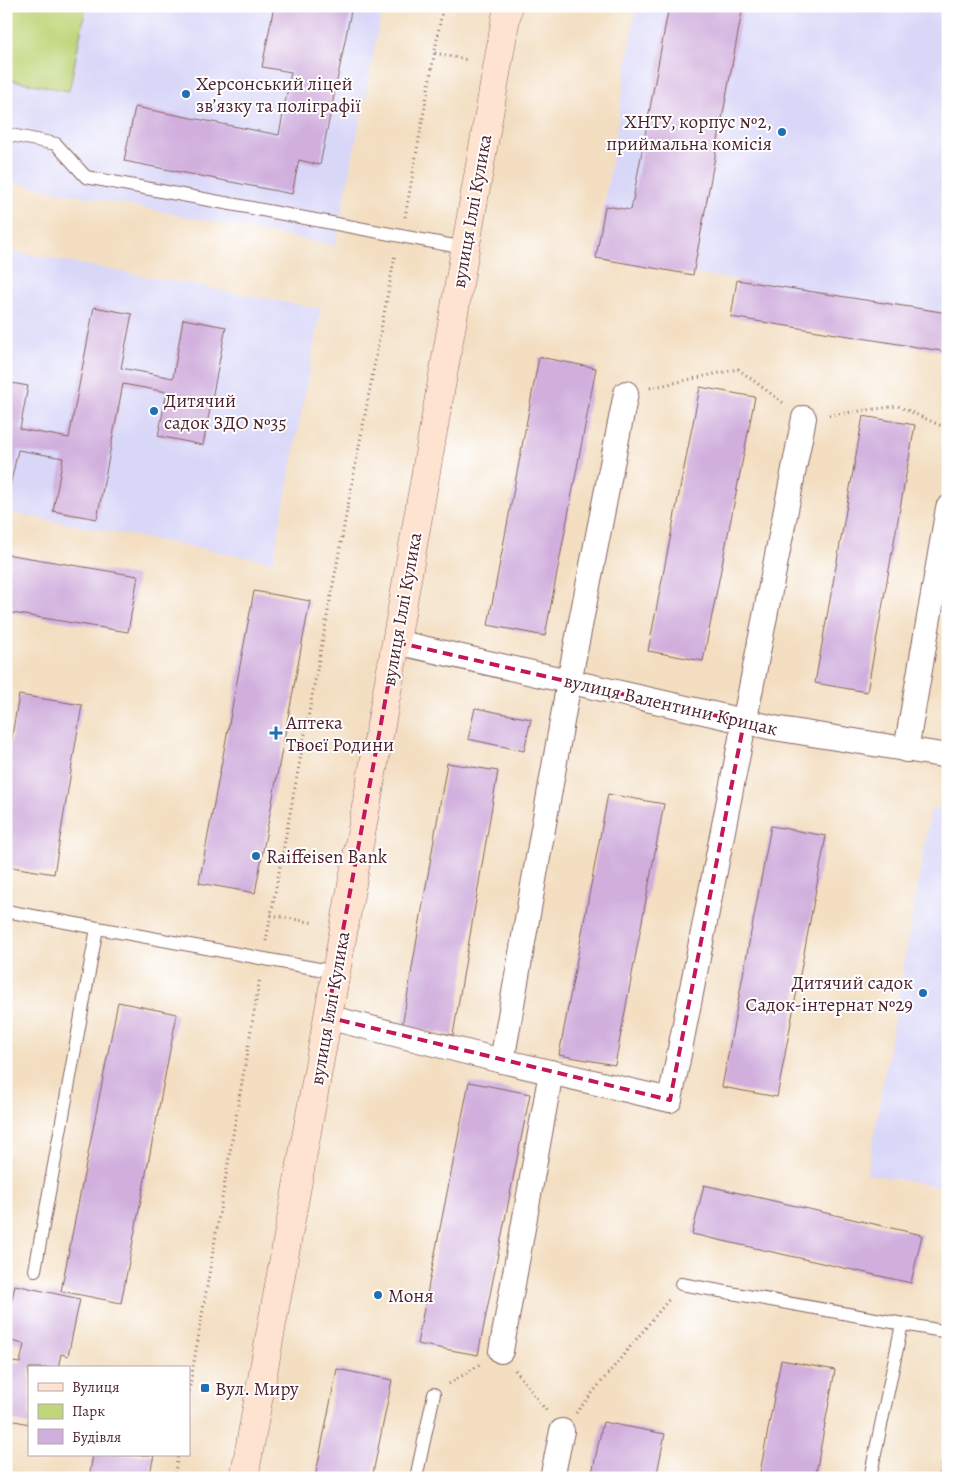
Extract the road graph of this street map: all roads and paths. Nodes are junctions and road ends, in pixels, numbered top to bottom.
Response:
1 (443, 6) edge
2 (508, 6) edge
3 (434, 53) junction
4 (468, 60) dead end
5 (6, 134) edge
6 (400, 236) junction
7 (465, 248) junction
8 (626, 393) dead end
9 (804, 418) dead end
10 (948, 508) edge
11 (396, 642) junction
12 (569, 682) junction
13 (744, 722) junction
14 (906, 750) junction
15 (948, 756) edge
16 (6, 911) edge
17 (271, 915) junction
18 (315, 923) dead end
19 (97, 928) junction
20 (263, 959) junction
21 (335, 972) junction
22 (327, 1017) junction
23 (502, 1061) junction
24 (551, 1072) junction
25 (35, 1270) dead end
26 (681, 1284) joint
27 (902, 1324) junction
28 (948, 1332) edge
29 (500, 1351) junction
30 (190, 1385) edge
31 (434, 1394) joint
32 (562, 1431) junction
33 (178, 1456) edge
34 (174, 1478) edge
35 (244, 1478) edge
36 (416, 1478) edge
37 (552, 1478) edge
38 (870, 1478) edge

1 - 3 path
2 - 7 street, вулиця Іллі Кулика
3 - 4 path
3 - 6 path
5 - 6 lane
6 - 7 lane
6 - 17 path
7 - 11 street, вулиця Іллі Кулика
8 - 12 street
9 - 13 street
10 - 14 street
11 - 12 street, вулиця Валентини Крицак
11 - 21 street, вулиця Іллі Кулика
12 - 13 street, вулиця Валентини Крицак
12 - 23 street
13 - 14 street, вулиця Валентини Крицак
13 - 24 street
14 - 15 street, вулиця Валентини Крицак
16 - 19 lane
17 - 18 path
17 - 20 path
19 - 20 lane
19 - 25 lane
20 - 21 lane
20 - 30 path
21 - 22 street, вулиця Іллі Кулика
22 - 23 street
22 - 35 street, вулиця Іллі Кулика
23 - 24 street
24 - 29 street
26 - 27 lane
26 - 32 path
27 - 28 lane
27 - 38 lane
29 - 31 path
29 - 32 path
31 - 36 lane
32 - 37 street
33 - 34 path

